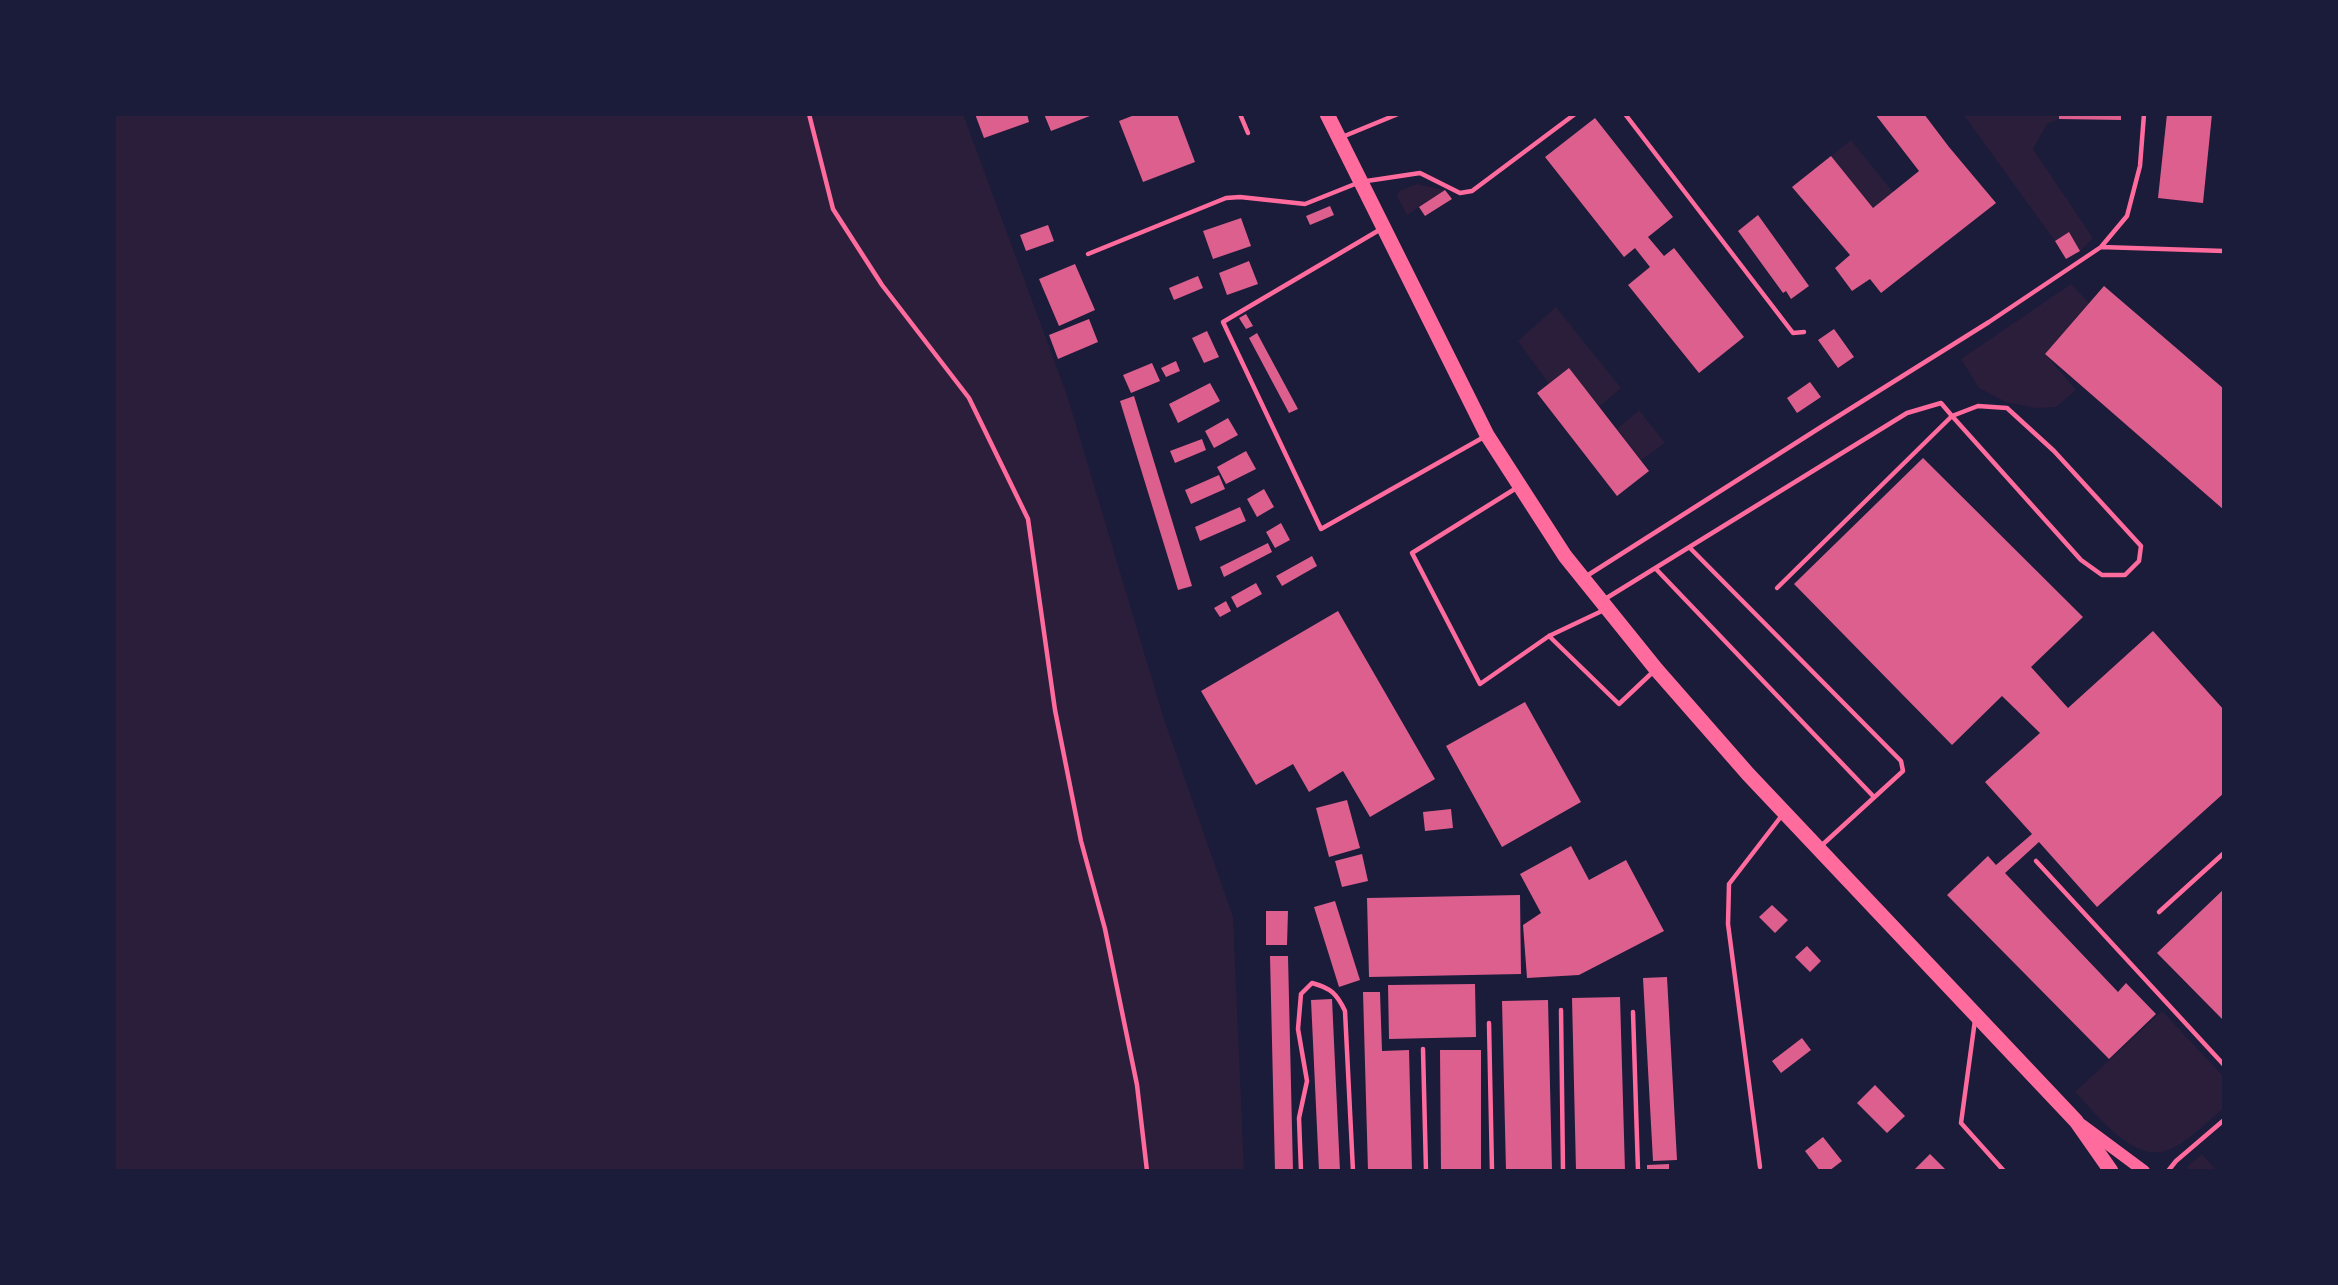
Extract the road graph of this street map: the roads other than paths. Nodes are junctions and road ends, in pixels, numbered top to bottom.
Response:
1 (809, 114) edge
2 (1240, 114) edge
3 (1327, 114) edge
4 (1398, 114) edge
5 (1575, 114) edge
6 (1625, 114) edge
7 (2144, 114) edge
8 (1248, 133) dead end
9 (1340, 138) junction
10 (1360, 182) junction
11 (1383, 227) junction
12 (2101, 247) junction
13 (2224, 251) edge
14 (1088, 254) dead end
15 (1804, 332) dead end
16 (1952, 416) junction
17 (1487, 435) junction
18 (1520, 486) junction
19 (1690, 548) junction
20 (1656, 569) junction
21 (1582, 579) junction
22 (1777, 588) dead end
23 (1603, 606) junction
24 (1549, 636) junction
25 (1656, 669) junction
26 (1874, 797) junction
27 (1784, 812) junction
28 (1819, 848) junction
29 (2224, 853) edge
30 (2036, 861) dead end
31 (2159, 912) dead end
32 (1560, 1010) dead end
33 (1634, 1012) dead end
34 (1976, 1015) junction
35 (1489, 1023) dead end
36 (1423, 1049) dead end
37 (2224, 1065) edge
38 (2224, 1120) edge
39 (2076, 1121) junction
40 (1760, 1167) dead end
41 (1147, 1171) edge
42 (1301, 1171) edge
43 (1353, 1171) edge
44 (1426, 1171) edge
45 (1492, 1171) edge
46 (1563, 1171) edge
47 (1638, 1171) edge
48 (2004, 1171) edge
49 (2110, 1171) edge
50 (2144, 1171) edge
51 (2168, 1171) edge

1 - 41 lane
2 - 8 lane
3 - 9 main road
4 - 9 lane
5 - 10 lane
6 - 15 lane
7 - 12 lane
9 - 10 main road
10 - 11 main road
10 - 14 lane
11 - 17 main road
11 - 17 lane
12 - 13 lane
12 - 21 lane
16 - 16 lane
16 - 19 lane
16 - 22 lane
17 - 18 main road
18 - 21 main road
18 - 24 lane
19 - 20 lane
19 - 26 lane
20 - 23 lane
20 - 26 lane
21 - 23 main road
23 - 24 lane
23 - 25 main road
24 - 25 lane
25 - 27 main road
26 - 28 lane
27 - 28 main road
27 - 40 lane
28 - 34 main road
29 - 31 lane
30 - 37 lane
32 - 46 lane
33 - 47 lane
34 - 39 main road
34 - 48 lane
35 - 45 lane
36 - 44 lane
38 - 51 lane
39 - 49 main road
39 - 50 main road
42 - 43 lane

